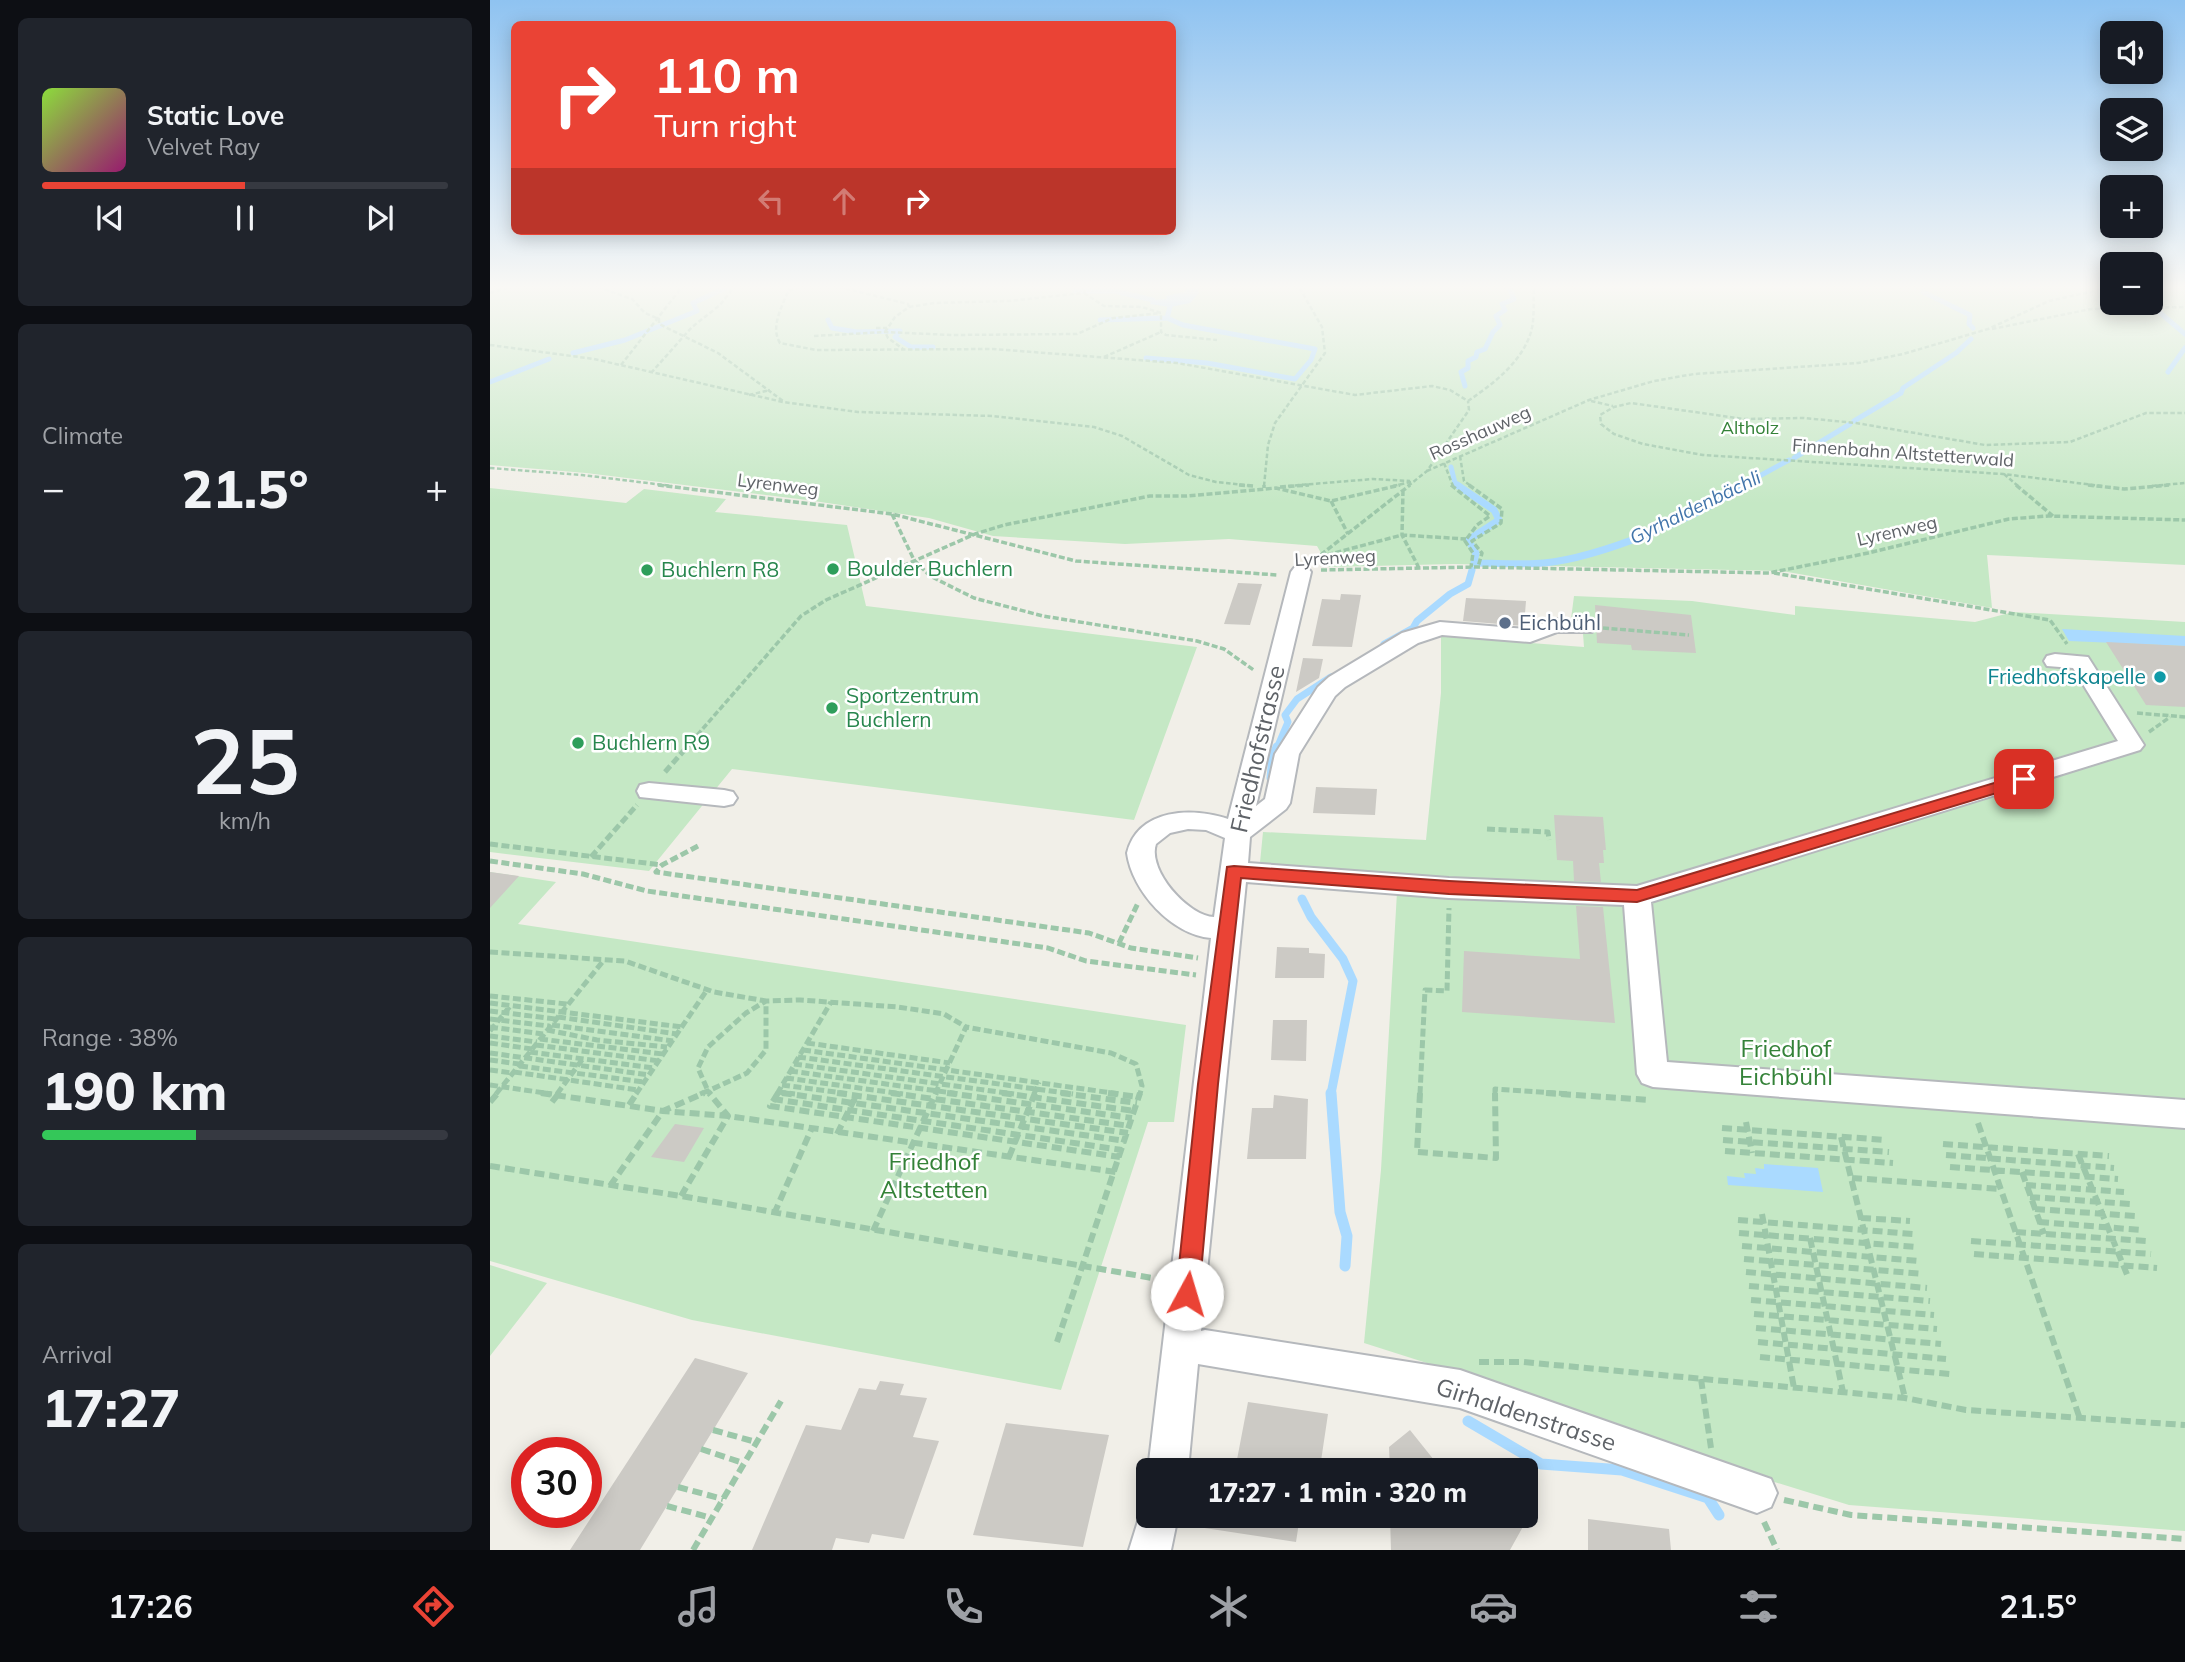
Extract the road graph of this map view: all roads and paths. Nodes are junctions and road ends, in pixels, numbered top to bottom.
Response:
1 (584, 359) edge
2 (626, 359) edge
3 (663, 359) edge
4 (728, 359) edge
5 (1130, 359) edge
6 (1321, 359) edge
7 (1513, 359) edge
8 (1876, 359) edge
9 (621, 365) junction
10 (651, 373) junction
11 (1302, 386) junction
12 (770, 390) junction
13 (749, 395) junction
14 (1589, 400) junction
15 (1468, 401) junction
16 (783, 402) junction
17 (860, 407) dead end
18 (1614, 407) junction
19 (853, 411) junction
20 (2185, 413) edge
21 (1460, 456) junction
22 (1444, 463) junction
23 (490, 468) edge
24 (1427, 471) junction
25 (2003, 474) junction
26 (1415, 481) junction
27 (1216, 482) junction
28 (2185, 483) edge
29 (1264, 488) junction
30 (1276, 488) junction
31 (1403, 490) junction
32 (1217, 493) junction
33 (1331, 501) junction
34 (892, 514) junction
35 (2054, 516) junction
36 (2185, 520) edge
37 (975, 534) junction
38 (1348, 534) junction
39 (1402, 535) junction
40 (1466, 540) junction
41 (914, 560) junction
42 (1309, 565) junction
43 (1471, 567) junction
44 (1478, 567) junction
45 (1419, 568) junction
46 (1769, 573) junction
47 (2050, 620) dead end
48 (1584, 627) joint
49 (1689, 635) dead end
50 (2055, 661) dead end
51 (1275, 677) junction
52 (2110, 709) junction
53 (2185, 717) edge
54 (649, 791) junction
55 (724, 798) dead end
56 (1487, 829) dead end
57 (1238, 833) junction
58 (1549, 840) dead end
59 (490, 844) edge
60 (698, 846) dead end
61 (591, 857) junction
62 (490, 861) edge
63 (662, 865) junction
64 (1234, 872) junction
65 (1449, 888) junction
66 (1637, 896) junction
67 (1138, 902) dead end
68 (1227, 927) junction
69 (1119, 943) junction
70 (490, 952) edge
71 (604, 959) junction
72 (1210, 968) junction
73 (707, 990) junction
74 (490, 996) edge
75 (516, 999) junction
76 (766, 1001) junction
77 (831, 1002) junction
78 (490, 1003) edge
79 (511, 1005) junction
80 (566, 1007) junction
81 (490, 1011) edge
82 (505, 1013) junction
83 (614, 1017) junction
84 (557, 1018) junction
85 (490, 1019) edge
86 (499, 1020) junction
87 (608, 1025) junction
88 (682, 1027) junction
89 (967, 1027) junction
90 (491, 1030) edge
91 (602, 1032) junction
92 (677, 1034) junction
93 (541, 1038) junction
94 (673, 1041) junction
95 (490, 1043) edge
96 (595, 1043) junction
97 (807, 1043) junction
98 (668, 1048) junction
99 (803, 1050) junction
100 (878, 1051) junction
101 (588, 1052) junction
102 (490, 1053) edge
103 (663, 1054) junction
104 (798, 1057) junction
105 (525, 1058) junction
106 (583, 1059) junction
107 (490, 1060) edge
108 (659, 1061) junction
109 (872, 1063) junction
110 (794, 1064) junction
111 (578, 1065) junction
112 (949, 1066) junction
113 (654, 1068) junction
114 (517, 1069) junction
115 (490, 1070) edge
116 (790, 1071) junction
117 (573, 1073) junction
118 (867, 1074) junction
119 (649, 1075) junction
120 (944, 1076) junction
121 (786, 1078) junction
122 (568, 1080) junction
123 (863, 1081) junction
124 (644, 1082) junction
125 (940, 1084) junction
126 (490, 1085) edge
127 (782, 1085) junction
128 (502, 1087) junction
129 (1037, 1089) junction
130 (638, 1090) junction
131 (708, 1091) junction
132 (936, 1091) junction
133 (778, 1092) junction
134 (858, 1092) junction
135 (557, 1095) junction
136 (773, 1100) junction
137 (1138, 1100) junction
138 (1658, 1101) dead end
139 (490, 1102) edge
140 (552, 1102) dead end
141 (932, 1102) junction
142 (852, 1103) junction
143 (1031, 1104) junction
144 (629, 1105) junction
145 (663, 1111) junction
146 (848, 1111) junction
147 (927, 1114) junction
148 (2185, 1114) edge
149 (1026, 1115) junction
150 (1134, 1115) junction
151 (728, 1116) junction
152 (844, 1118) junction
153 (923, 1121) junction
154 (1746, 1122) dead end
155 (1022, 1126) junction
156 (1722, 1128) dead end
157 (919, 1129) junction
158 (811, 1130) junction
159 (1129, 1130) junction
160 (1748, 1130) junction
161 (1980, 1130) dead end
162 (837, 1134) junction
163 (1018, 1135) junction
164 (1841, 1137) junction
165 (1723, 1140) dead end
166 (1886, 1140) dead end
167 (1126, 1141) junction
168 (1016, 1142) junction
169 (1750, 1142) junction
170 (912, 1144) junction
171 (1942, 1144) dead end
172 (1987, 1147) junction
173 (1844, 1149) junction
174 (1725, 1151) dead end
175 (1889, 1152) dead end
176 (1122, 1153) junction
177 (1752, 1153) junction
178 (2078, 1154) junction
179 (1946, 1155) dead end
180 (2109, 1156) dead end
181 (1009, 1157) junction
182 (1990, 1159) junction
183 (1847, 1160) junction
184 (1893, 1163) dead end
185 (490, 1166) edge
186 (2083, 1166) junction
187 (1950, 1167) dead end
188 (2114, 1168) dead end
189 (1994, 1171) junction
190 (1116, 1172) junction
191 (2022, 1172) junction
192 (2087, 1177) junction
193 (1852, 1178) junction
194 (2118, 1179) dead end
195 (2026, 1185) junction
196 (610, 1186) junction
197 (2001, 1189) junction
198 (2092, 1189) junction
199 (2124, 1192) dead end
200 (681, 1196) junction
201 (2030, 1197) junction
202 (2097, 1202) junction
203 (2131, 1204) dead end
204 (2035, 1209) junction
205 (774, 1214) junction
206 (1762, 1214) dead end
207 (2102, 1214) junction
208 (2135, 1216) dead end
209 (1861, 1218) junction
210 (1738, 1220) dead end
211 (1764, 1222) junction
212 (1910, 1222) dead end
213 (2039, 1222) junction
214 (2108, 1227) junction
215 (1864, 1230) junction
216 (2141, 1230) dead end
217 (873, 1231) junction
218 (2016, 1232) junction
219 (1739, 1233) dead end
220 (1913, 1234) dead end
221 (2044, 1234) junction
222 (1766, 1235) junction
223 (1810, 1238) junction
224 (2113, 1239) junction
225 (1971, 1241) dead end
226 (2146, 1241) dead end
227 (1867, 1243) junction
228 (2020, 1245) junction
229 (1742, 1246) dead end
230 (1916, 1247) dead end
231 (1769, 1248) junction
232 (1813, 1252) junction
233 (2118, 1252) junction
234 (1974, 1254) dead end
235 (2151, 1254) dead end
236 (1870, 1257) junction
237 (2024, 1258) junction
238 (1744, 1259) dead end
239 (1771, 1261) junction
240 (1919, 1261) dead end
241 (1816, 1265) junction
242 (2123, 1265) junction
243 (1081, 1267) junction
244 (2157, 1268) dead end
245 (1874, 1270) junction
246 (1746, 1272) dead end
247 (1923, 1274) dead end
248 (1773, 1275) junction
249 (2128, 1277) dead end
250 (1819, 1278) junction
251 (1158, 1279) dead end
252 (1877, 1283) junction
253 (1749, 1286) dead end
254 (1776, 1288) junction
255 (1927, 1288) dead end
256 (1821, 1292) junction
257 (1880, 1297) junction
258 (1751, 1300) dead end
259 (1930, 1301) dead end
260 (1779, 1302) junction
261 (1824, 1306) junction
262 (1884, 1311) junction
263 (1754, 1314) dead end
264 (1934, 1315) dead end
265 (1781, 1316) junction
266 (1827, 1320) junction
267 (1887, 1325) junction
268 (1756, 1328) dead end
269 (1937, 1329) dead end
270 (1784, 1330) junction
271 (1831, 1335) junction
272 (1890, 1339) junction
273 (1057, 1342) dead end
274 (1758, 1342) dead end
275 (1941, 1344) dead end
276 (1786, 1345) junction
277 (1205, 1349) dead end
278 (1833, 1349) junction
279 (1894, 1354) junction
280 (1759, 1357) dead end
281 (1946, 1359) dead end
282 (1789, 1360) junction
283 (1837, 1364) junction
284 (1897, 1369) junction
285 (1950, 1374) dead end
286 (1701, 1379) junction
287 (1794, 1388) junction
288 (1460, 1389) junction
289 (1843, 1392) junction
290 (1905, 1398) junction
291 (781, 1401) dead end
292 (2079, 1416) junction
293 (2185, 1425) edge
294 (713, 1430) dead end
295 (756, 1442) junction
296 (701, 1450) dead end
297 (1169, 1458) edge
298 (743, 1463) junction
299 (1708, 1475) junction
300 (678, 1487) dead end
301 (1758, 1493) joint
302 (723, 1499) junction
303 (667, 1506) dead end
304 (712, 1518) junction
305 (1155, 1528) edge
306 (2185, 1539) edge
307 (693, 1550) edge
308 (1150, 1550) edge

1 - 9 path
2 - 9 path
3 - 10 path
4 - 12 path
5 - 11 path
6 - 11 path
7 - 15 path
8 - 14 path, Rosshauweg
9 - 10 path
10 - 13 path
11 - 15 path
11 - 29 path
12 - 13 path
12 - 16 path
13 - 16 path
14 - 18 path
14 - 21 path, Rosshauweg
15 - 24 path
16 - 19 path
17 - 19 path
18 - 20 path, Finnenbahn Altstetterwald
18 - 25 path, Finnenbahn Altstetterwald
19 - 27 path
21 - 22 path, Rosshauweg
21 - 44 path
22 - 24 path, Rosshauweg
22 - 40 path
23 - 34 path, Lyrenweg
24 - 26 path
25 - 28 path, Finnenbahn Altstetterwald
25 - 35 path
26 - 30 path
26 - 31 path
26 - 33 path
27 - 29 path
27 - 32 path
29 - 30 path
29 - 32 path
30 - 33 path
31 - 38 path
31 - 39 path
32 - 37 path
33 - 38 path
34 - 37 path, Lyrenweg
34 - 41 path
35 - 36 path, Lyrenweg
35 - 46 path, Lyrenweg
37 - 41 path
37 - 42 path, Lyrenweg
38 - 42 path
39 - 40 path
39 - 42 path
39 - 45 path
40 - 43 path
41 - 51 path
41 - 54 path
42 - 45 path, Lyrenweg
42 - 51 street, Friedhofstrasse
43 - 44 path, Lyrenweg
43 - 45 path, Lyrenweg
44 - 46 path, Lyrenweg
46 - 47 path
48 - 49 path
48 - 57 street
50 - 52 street
51 - 57 street, Friedhofstrasse
52 - 53 path
52 - 66 street
54 - 55 street
54 - 61 path
56 - 58 path
57 - 64 street, Friedhofstrasse
57 - 68 street
59 - 61 path
60 - 63 path
61 - 63 path
62 - 72 path
63 - 69 path
64 - 65 street
64 - 68 street, Friedhofstrasse
65 - 66 street
65 - 138 path
66 - 148 street
67 - 69 path
68 - 72 street, Friedhofstrasse
69 - 72 path
70 - 71 path
71 - 73 path
71 - 80 path
72 - 297 street, Friedhofstrasse
73 - 76 path
73 - 88 path
74 - 75 path
75 - 79 path
75 - 80 path
76 - 77 path
76 - 131 path
76 - 131 path
77 - 89 path
77 - 97 path
78 - 79 path
79 - 80 path
79 - 82 path
80 - 83 path
80 - 84 path
81 - 82 path
82 - 84 path
82 - 86 path
83 - 87 path
83 - 88 path
84 - 87 path
84 - 93 path
85 - 86 path
86 - 90 path
86 - 93 path
87 - 91 path
87 - 92 path
88 - 92 path
89 - 112 path
89 - 137 path
90 - 93 path
91 - 93 path
91 - 94 path
91 - 96 path
92 - 94 path
93 - 95 path
93 - 96 path
93 - 96 path
93 - 101 path
93 - 105 path
93 - 106 path
94 - 98 path
96 - 98 path
96 - 101 path
96 - 103 path
97 - 99 path
97 - 100 path
98 - 103 path
99 - 104 path
99 - 109 path
100 - 109 path
100 - 112 path
101 - 106 path
101 - 108 path
102 - 105 path
103 - 108 path
104 - 109 path
104 - 110 path
105 - 111 path
105 - 114 path
106 - 111 path
106 - 113 path
107 - 114 path
108 - 113 path
109 - 112 path
109 - 118 path
109 - 120 path
110 - 116 path
110 - 118 path
111 - 117 path
111 - 119 path
112 - 120 path
112 - 129 path
113 - 119 path
114 - 115 path
114 - 117 path
114 - 122 path
114 - 128 path
116 - 121 path
116 - 123 path
117 - 122 path
117 - 124 path
118 - 123 path
118 - 125 path
119 - 124 path
120 - 125 path
120 - 129 path
121 - 127 path
121 - 134 path
122 - 130 path
122 - 135 path
123 - 132 path
123 - 134 path
124 - 130 path
125 - 129 path
125 - 132 path
126 - 128 path
127 - 133 path
127 - 134 path
128 - 135 path
128 - 139 path
129 - 137 path
129 - 143 path
129 - 150 path
130 - 144 path
131 - 145 path
131 - 151 path
132 - 141 path
132 - 143 path
133 - 136 path
133 - 142 path
134 - 141 path
134 - 142 path
135 - 140 path
135 - 144 path
136 - 146 path
136 - 152 path
137 - 150 path
141 - 147 path
141 - 149 path
142 - 146 path
142 - 147 path
143 - 149 path
143 - 150 path
144 - 145 path
145 - 151 path
145 - 196 path
146 - 152 path
146 - 153 path
147 - 153 path
147 - 155 path
149 - 155 path
149 - 159 path
150 - 159 path
151 - 158 path
151 - 200 path
152 - 157 path
152 - 162 path
153 - 157 path
153 - 163 path
154 - 160 path
155 - 163 path
155 - 167 path
156 - 160 path
157 - 168 path
157 - 170 path
158 - 162 path
158 - 205 path
159 - 167 path
160 - 164 path
160 - 169 path
161 - 172 path
162 - 170 path
163 - 168 path
163 - 176 path
164 - 166 path
164 - 173 path
165 - 169 path
167 - 176 path
168 - 176 path
168 - 181 path
169 - 173 path
169 - 177 path
170 - 181 path
170 - 217 path
171 - 172 path
172 - 178 path
172 - 182 path
173 - 175 path
173 - 183 path
174 - 177 path
176 - 190 path
177 - 183 path
178 - 180 path
178 - 186 path
179 - 182 path
181 - 190 path
182 - 186 path
182 - 189 path
183 - 184 path
183 - 193 path
185 - 196 path
186 - 188 path
186 - 192 path
187 - 189 path
189 - 191 path
189 - 197 path
190 - 243 path
191 - 192 path
191 - 195 path
192 - 194 path
192 - 198 path
193 - 197 path
193 - 209 path
195 - 198 path
195 - 201 path
196 - 200 path
197 - 218 path
198 - 199 path
198 - 202 path
200 - 205 path
201 - 202 path
201 - 204 path
202 - 203 path
202 - 207 path
204 - 207 path
204 - 213 path
205 - 217 path
206 - 211 path
207 - 208 path
207 - 214 path
209 - 212 path
209 - 215 path
210 - 211 path
211 - 215 path
211 - 222 path
213 - 214 path
213 - 221 path
214 - 216 path
214 - 224 path
215 - 220 path
215 - 227 path
217 - 243 path
218 - 221 path
218 - 228 path
219 - 222 path
221 - 224 path
222 - 223 path
222 - 231 path
223 - 227 path
223 - 232 path
224 - 226 path
224 - 233 path
225 - 228 path
227 - 230 path
227 - 236 path
228 - 233 path
228 - 237 path
229 - 231 path
231 - 232 path
231 - 239 path
232 - 236 path
232 - 241 path
233 - 235 path
233 - 242 path
234 - 237 path
236 - 240 path
236 - 245 path
237 - 242 path
237 - 292 path
238 - 239 path
239 - 241 path
239 - 248 path
241 - 245 path
241 - 250 path
242 - 244 path
242 - 249 path
243 - 251 path
243 - 273 path
245 - 247 path
245 - 252 path
246 - 248 path
248 - 250 path
248 - 254 path
250 - 252 path
250 - 256 path
252 - 255 path
252 - 257 path
253 - 254 path
254 - 256 path
254 - 260 path
256 - 257 path
256 - 261 path
257 - 259 path
257 - 262 path
258 - 260 path
260 - 261 path
260 - 265 path
261 - 262 path
261 - 266 path
262 - 264 path
262 - 267 path
263 - 265 path
265 - 266 path
265 - 270 path
266 - 267 path
266 - 271 path
267 - 269 path
267 - 272 path
268 - 270 path
270 - 271 path
270 - 276 path
271 - 272 path
271 - 278 path
272 - 275 path
272 - 279 path
274 - 276 path
276 - 278 path
276 - 282 path
277 - 288 street, Girhaldenstrasse
278 - 279 path
278 - 283 path
279 - 281 path
279 - 284 path
280 - 282 path
282 - 283 path
282 - 287 path
283 - 284 path
283 - 289 path
284 - 285 path
284 - 290 path
286 - 287 path
286 - 288 path
286 - 299 path
287 - 289 path
288 - 299 street, Girhaldenstrasse
289 - 290 path
290 - 292 path
291 - 295 path
292 - 293 path
294 - 295 path
295 - 298 path
296 - 298 path
298 - 302 path
299 - 301 street, Girhaldenstrasse
300 - 302 path
301 - 306 path
302 - 304 path
303 - 304 path
304 - 307 path
305 - 308 street

